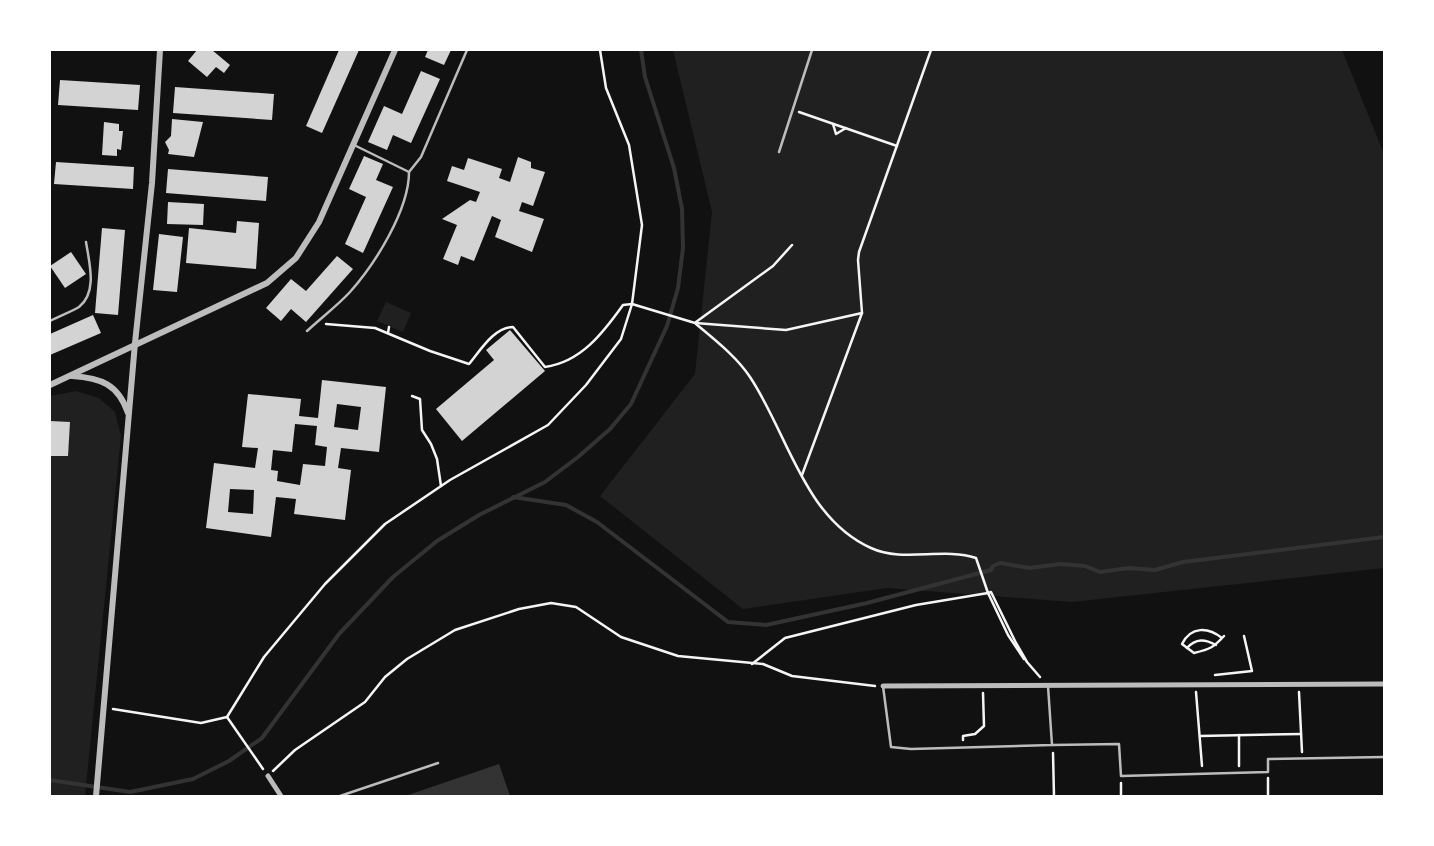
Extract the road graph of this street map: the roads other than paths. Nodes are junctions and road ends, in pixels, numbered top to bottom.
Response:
1 (160, 50) edge
2 (395, 50) edge
3 (467, 50) edge
4 (812, 50) edge
5 (354, 145) junction
6 (779, 152) dead end
7 (409, 172) junction
8 (86, 242) dead end
9 (50, 320) edge
10 (306, 331) dead end
11 (134, 344) junction
12 (72, 376) junction
13 (50, 385) edge
14 (130, 416) junction
15 (1384, 684) edge
16 (883, 686) joint
17 (1048, 686) junction
18 (1052, 746) junction
19 (1384, 757) edge
20 (438, 763) dead end
21 (268, 776) road end
22 (96, 796) edge
23 (281, 796) edge
24 (340, 796) edge

1 - 11 street
2 - 5 street
3 - 7 lane
4 - 6 lane
5 - 7 lane
5 - 11 street
7 - 10 lane
8 - 9 lane
11 - 12 street
11 - 14 street
12 - 13 street
12 - 14 street
14 - 22 street
15 - 17 street
16 - 17 street
16 - 18 lane
17 - 18 lane
18 - 19 lane
20 - 24 lane
21 - 23 street

